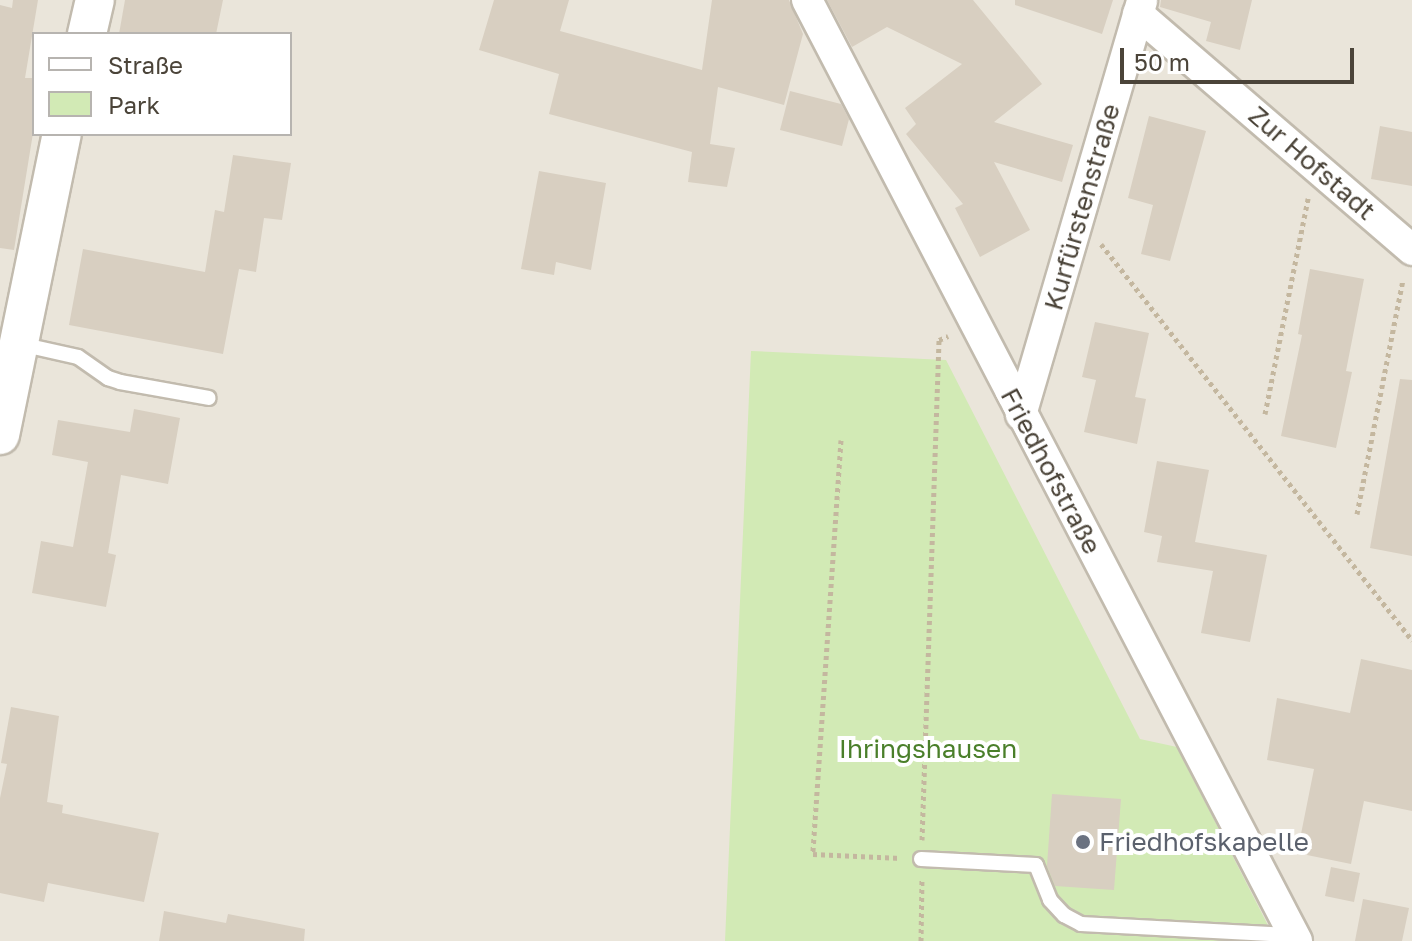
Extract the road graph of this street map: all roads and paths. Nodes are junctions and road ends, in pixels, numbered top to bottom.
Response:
1 (95, 0) edge
2 (807, 0) edge
3 (1140, 7) edge
4 (87, 32) edge
5 (62, 136) edge
6 (1319, 168) junction
7 (1078, 215) junction
8 (1408, 264) edge
9 (974, 323) junction
10 (20, 344) junction
11 (209, 398) dead end
12 (1265, 414) dead end
13 (1021, 415) junction
14 (1, 425) edge
15 (841, 440) dead end
16 (1357, 514) dead end
17 (1412, 640) edge
18 (921, 859) junction
19 (1296, 938) edge
20 (921, 941) edge

1 - 4 street
2 - 9 street, Friedhofstraße
3 - 6 street, Zur Hofstadt
3 - 7 street, Kurfürstenstraße
5 - 10 street
6 - 8 street, Zur Hofstadt
6 - 12 path
7 - 13 street, Kurfürstenstraße
7 - 17 path
8 - 16 path
9 - 13 street, Friedhofstraße
9 - 18 path
10 - 11 lane
10 - 14 street
13 - 19 street, Friedhofstraße
15 - 18 path
18 - 19 lane
18 - 20 path

